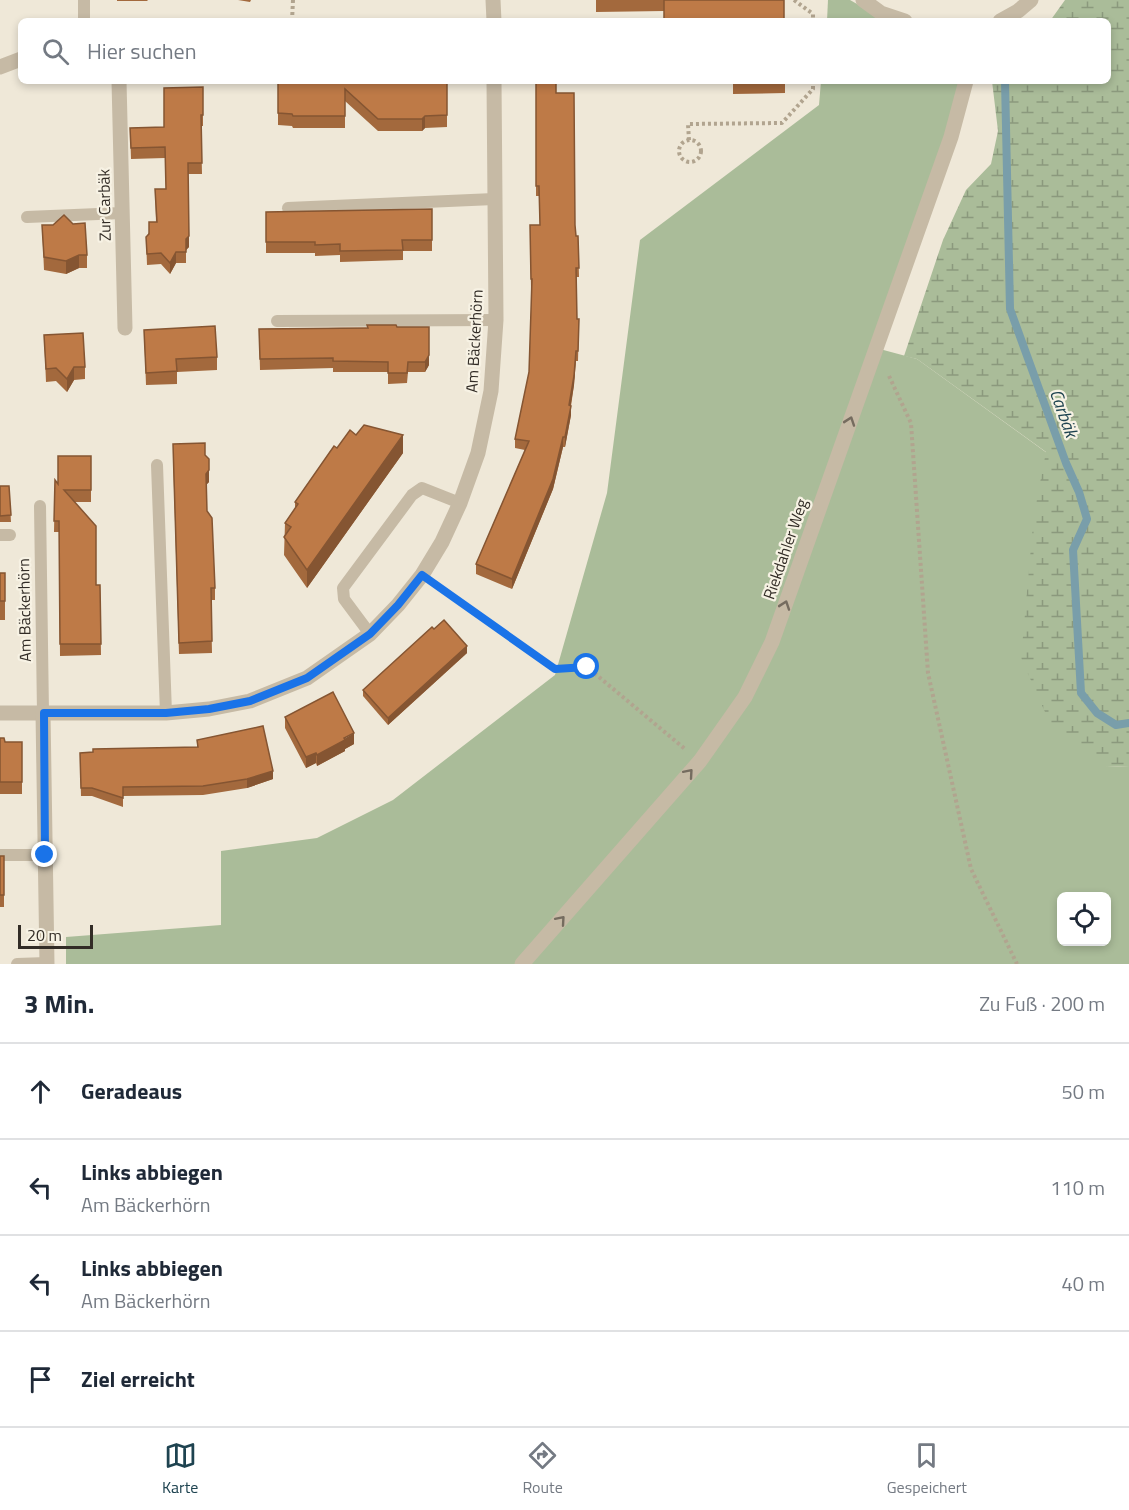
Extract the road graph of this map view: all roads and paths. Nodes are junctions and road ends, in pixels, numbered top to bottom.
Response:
1 (84, 0) edge
2 (293, 0) edge
3 (493, 0) edge
4 (794, 0) edge
5 (863, 0) edge
6 (1031, 0) edge
7 (84, 18) edge
8 (292, 18) edge
9 (494, 18) edge
10 (813, 18) edge
11 (896, 18) edge
12 (1005, 18) edge
13 (18, 60) edge
14 (0, 67) edge
15 (119, 84) edge
16 (494, 84) edge
17 (813, 84) edge
18 (965, 84) edge
19 (689, 140) junction
20 (494, 199) junction
21 (288, 208) dead end
22 (122, 213) junction
23 (27, 217) dead end
24 (496, 320) junction
25 (277, 321) dead end
26 (125, 328) dead end
27 (876, 348) junction
28 (157, 465) dead end
29 (460, 503) junction
30 (40, 506) dead end
31 (422, 575) junction
32 (370, 634) junction
33 (0, 713) edge
34 (44, 713) junction
35 (166, 713) junction
36 (700, 761) junction
37 (0, 855) edge
38 (45, 855) junction
39 (47, 963) edge
40 (17, 964) edge
41 (522, 964) edge
42 (1017, 964) edge

1 - 7 lane
2 - 8 path
3 - 9 street
4 - 10 path
5 - 11 street
6 - 12 street
13 - 14 street
15 - 22 street, Zur Carbäk
16 - 20 street, Am Bäckerhörn
17 - 19 path
18 - 27 street, Riekdahler Weg
19 - 19 path
20 - 21 lane
20 - 24 street, Am Bäckerhörn
22 - 23 lane
22 - 26 street, Zur Carbäk
24 - 25 lane
24 - 29 street, Am Bäckerhörn
36 -> 27 street, Riekdahler Weg
27 - 42 path
28 - 35 lane
29 - 31 street, Am Bäckerhörn
29 - 32 lane
30 - 34 lane, Am Bäckerhörn
31 - 32 street, Am Bäckerhörn
31 - 36 path
32 - 35 street, Am Bäckerhörn
33 - 34 street, Am Bäckerhörn
34 - 35 street, Am Bäckerhörn
34 - 38 street, Am Bäckerhörn
41 -> 36 street, Riekdahler Weg
37 - 38 lane
38 - 39 street, Am Bäckerhörn
39 - 40 lane

